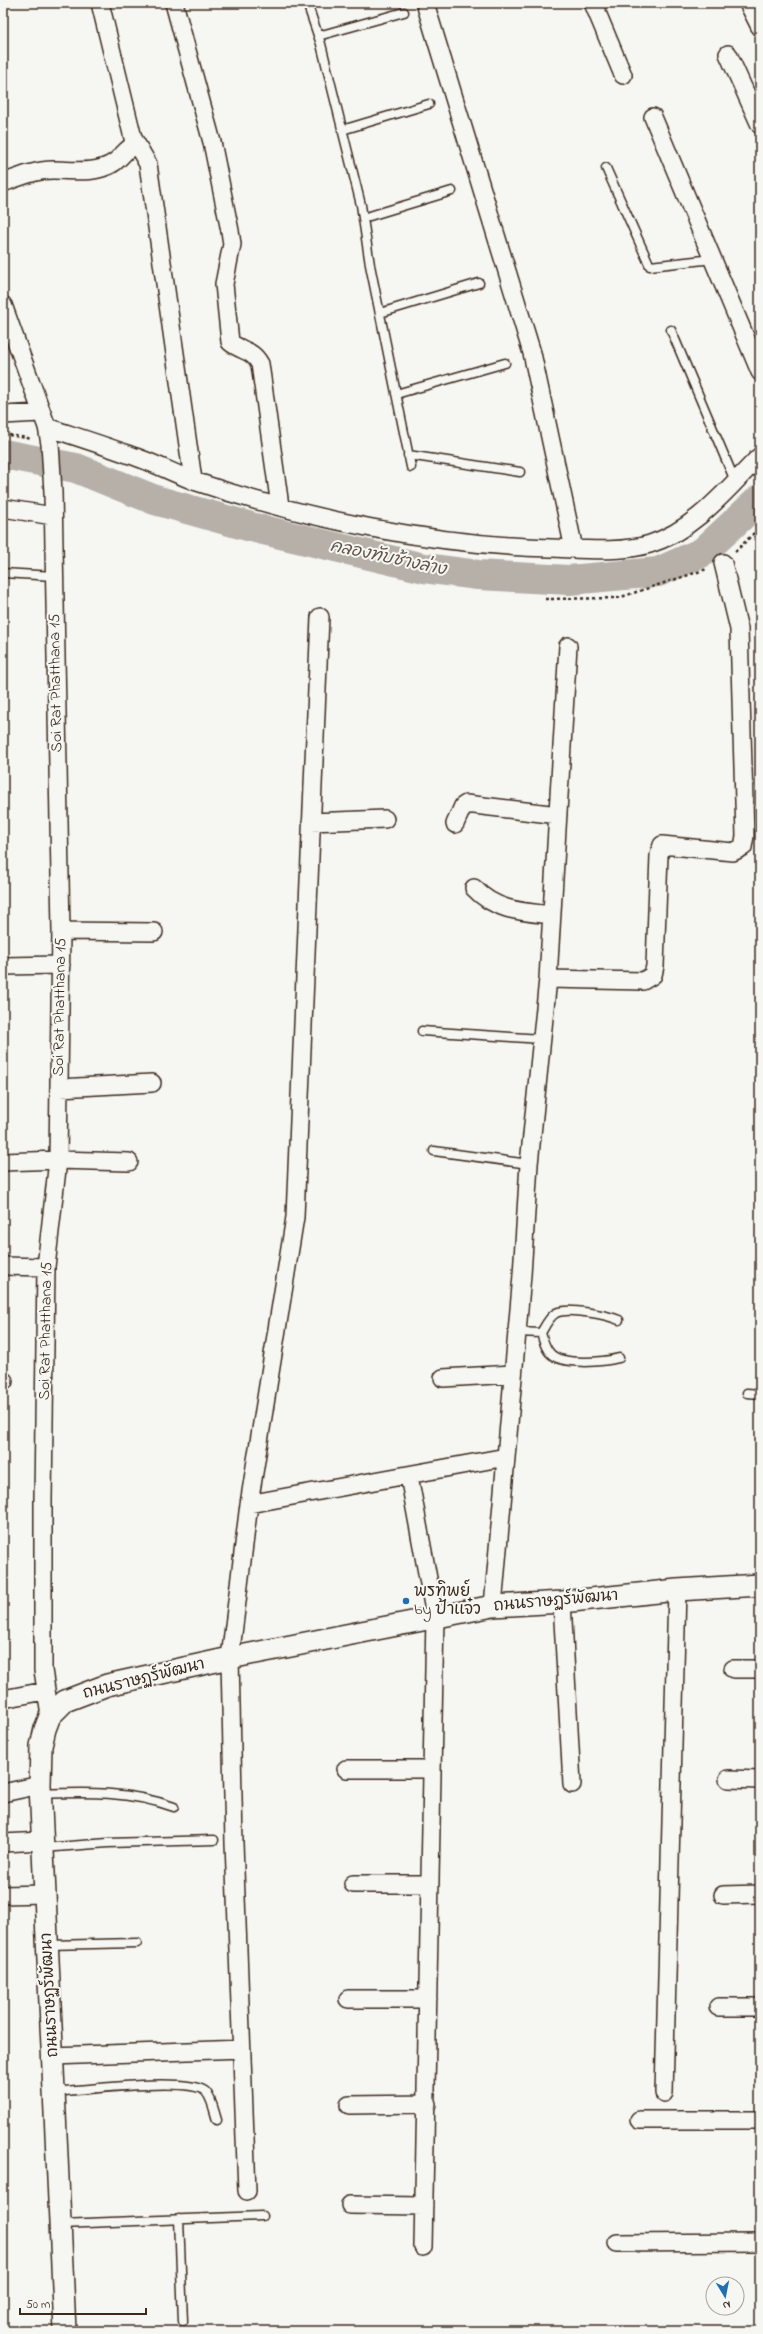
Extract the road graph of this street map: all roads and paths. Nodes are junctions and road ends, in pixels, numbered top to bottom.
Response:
1 (100, 3) edge
2 (174, 3) edge
3 (307, 3) edge
4 (425, 3) edge
5 (593, 3) edge
6 (748, 3) edge
7 (404, 12) dead end
8 (760, 27) edge
9 (318, 36) junction
10 (728, 54) dead end
11 (623, 75) dead end
12 (429, 104) dead end
13 (653, 117) dead end
14 (760, 125) edge
15 (342, 130) junction
16 (136, 144) junction
17 (606, 168) dead end
18 (3, 183) edge
19 (452, 191) dead end
20 (363, 218) junction
21 (713, 259) junction
22 (479, 283) dead end
23 (3, 306) edge
24 (380, 313) junction
25 (672, 330) dead end
26 (505, 363) dead end
27 (760, 372) edge
28 (396, 394) junction
29 (3, 415) edge
30 (43, 420) junction
31 (408, 455) junction
32 (760, 456) edge
33 (411, 467) dead end
34 (520, 472) dead end
35 (193, 480) junction
36 (735, 481) junction
37 (280, 506) junction
38 (3, 508) edge
39 (53, 516) junction
40 (760, 527) edge
41 (574, 549) junction
42 (723, 563) junction
43 (3, 573) edge
44 (54, 576) junction
45 (545, 600) dead end
46 (320, 617) dead end
47 (568, 646) dead end
48 (558, 815) junction
49 (385, 819) dead end
50 (311, 822) junction
51 (455, 824) dead end
52 (474, 888) dead end
53 (552, 915) junction
54 (61, 932) junction
55 (154, 932) dead end
56 (61, 965) junction
57 (3, 966) edge
58 (548, 980) junction
59 (422, 1031) dead end
60 (542, 1039) junction
61 (152, 1083) dead end
62 (59, 1088) junction
63 (434, 1151) dead end
64 (58, 1160) junction
65 (3, 1162) edge
66 (130, 1162) dead end
67 (529, 1164) junction
68 (3, 1266) edge
69 (46, 1267) junction
70 (619, 1320) dead end
71 (517, 1332) junction
72 (541, 1333) junction
73 (619, 1358) dead end
74 (513, 1374) junction
75 (443, 1378) dead end
76 (747, 1393) dead end
77 (760, 1394) edge
78 (506, 1457) junction
79 (409, 1476) junction
80 (249, 1504) junction
81 (760, 1586) edge
82 (677, 1590) junction
83 (562, 1602) junction
84 (493, 1606) junction
85 (435, 1616) junction
86 (230, 1658) junction
87 (733, 1669) dead end
88 (760, 1669) edge
89 (45, 1691) junction
90 (3, 1699) edge
91 (50, 1716) junction
92 (346, 1769) dead end
93 (432, 1769) junction
94 (728, 1779) dead end
95 (760, 1780) edge
96 (572, 1784) dead end
97 (40, 1790) junction
98 (3, 1793) edge
99 (174, 1807) dead end
100 (214, 1840) dead end
101 (3, 1843) edge
102 (42, 1844) junction
103 (353, 1884) dead end
104 (430, 1884) junction
105 (44, 1894) junction
106 (760, 1894) edge
107 (3, 1895) edge
108 (723, 1895) dead end
109 (137, 1943) dead end
110 (47, 1945) junction
111 (348, 1999) dead end
112 (428, 1999) junction
113 (718, 2007) dead end
114 (760, 2007) edge
115 (242, 2049) junction
116 (53, 2056) junction
117 (54, 2092) junction
118 (664, 2093) dead end
119 (426, 2104) junction
120 (349, 2106) dead end
121 (216, 2120) dead end
122 (638, 2120) dead end
123 (760, 2120) edge
124 (248, 2191) dead end
125 (350, 2205) dead end
126 (424, 2206) junction
127 (262, 2216) dead end
128 (179, 2219) junction
129 (60, 2224) junction
130 (760, 2242) edge
131 (617, 2243) dead end
132 (423, 2247) dead end
133 (183, 2321) dead end
134 (65, 2331) edge

1 - 16 street
2 - 37 street
3 - 9 lane
4 - 41 street
5 - 11 street
6 - 8 street
7 - 9 lane
9 - 15 lane
10 - 14 street
12 - 15 lane
13 - 21 street
15 - 20 lane
16 - 18 street
16 - 35 street
17 - 21 lane
19 - 20 lane
20 - 24 lane
21 - 27 street
22 - 24 lane
23 - 30 street, Soi Rat Phatthana 15
24 - 28 lane
25 - 36 lane
26 - 28 lane
28 - 31 lane
29 - 30 street
30 - 35 street
30 - 39 street, Soi Rat Phatthana 15
31 - 33 lane
31 - 34 lane
32 - 36 street
35 - 37 street
36 - 41 street
37 - 41 street
38 - 39 street
39 - 44 street, Soi Rat Phatthana 15
40 - 42 path
42 - 45 path
42 - 58 street
43 - 44 lane
44 - 54 street, Soi Rat Phatthana 15
46 - 50 street
47 - 48 street
48 - 51 street
48 - 53 street
49 - 50 street
50 - 80 street
52 - 53 street
53 - 58 street
54 - 55 street
54 - 56 street, Soi Rat Phatthana 15
56 - 57 street
56 - 62 street, Soi Rat Phatthana 15
58 - 60 street
59 - 60 lane
60 - 67 street
61 - 62 street
62 - 64 street, Soi Rat Phatthana 15
63 - 67 lane
64 - 65 street
64 - 66 street
64 - 69 street, Soi Rat Phatthana 15
67 - 71 street
68 - 69 street
69 - 89 street, Soi Rat Phatthana 15
70 - 72 lane
71 - 72 lane
71 - 74 street
72 - 73 lane
74 - 75 street
74 - 78 street
76 - 77 lane
78 - 79 street
78 - 84 street
79 - 80 street
79 - 85 street
80 - 86 street
81 - 82 street, ถนนราษฏร์พัฒนา
82 - 83 street, ถนนราษฏร์พัฒนา
82 - 118 street
83 - 84 street, ถนนราษฏร์พัฒนา
83 - 96 street
84 - 85 street, ถนนราษฏร์พัฒนา
85 - 86 street, ถนนราษฏร์พัฒนา
85 - 93 street
86 - 91 street, ถนนราษฏร์พัฒนา
86 - 115 street
87 - 88 street
89 - 90 street
89 - 91 street, Soi Rat Phatthana 15
91 - 97 street, ถนนราษฏร์พัฒนา
92 - 93 street
93 - 104 street
94 - 95 street
97 - 98 street
97 - 99 lane
97 - 102 street, ถนนราษฏร์พัฒนา
100 - 102 lane
101 - 102 street
102 - 105 street, ถนนราษฏร์พัฒนา
103 - 104 street
104 - 112 street
105 - 107 street
105 - 110 street, ถนนราษฏร์พัฒนา
106 - 108 street
109 - 110 lane
110 - 116 street, ถนนราษฏร์พัฒนา
111 - 112 street
112 - 119 street
113 - 114 street
115 - 116 street
115 - 124 street
116 - 117 street, ถนนราษฏร์พัฒนา
117 - 121 lane
117 - 129 street, ถนนราษฏร์พัฒนา
119 - 120 street
119 - 126 street
122 - 123 street
125 - 126 street
126 - 132 street
127 - 128 lane
128 - 129 lane
128 - 133 lane
129 - 134 street, ถนนราษฏร์พัฒนา
130 - 131 street

